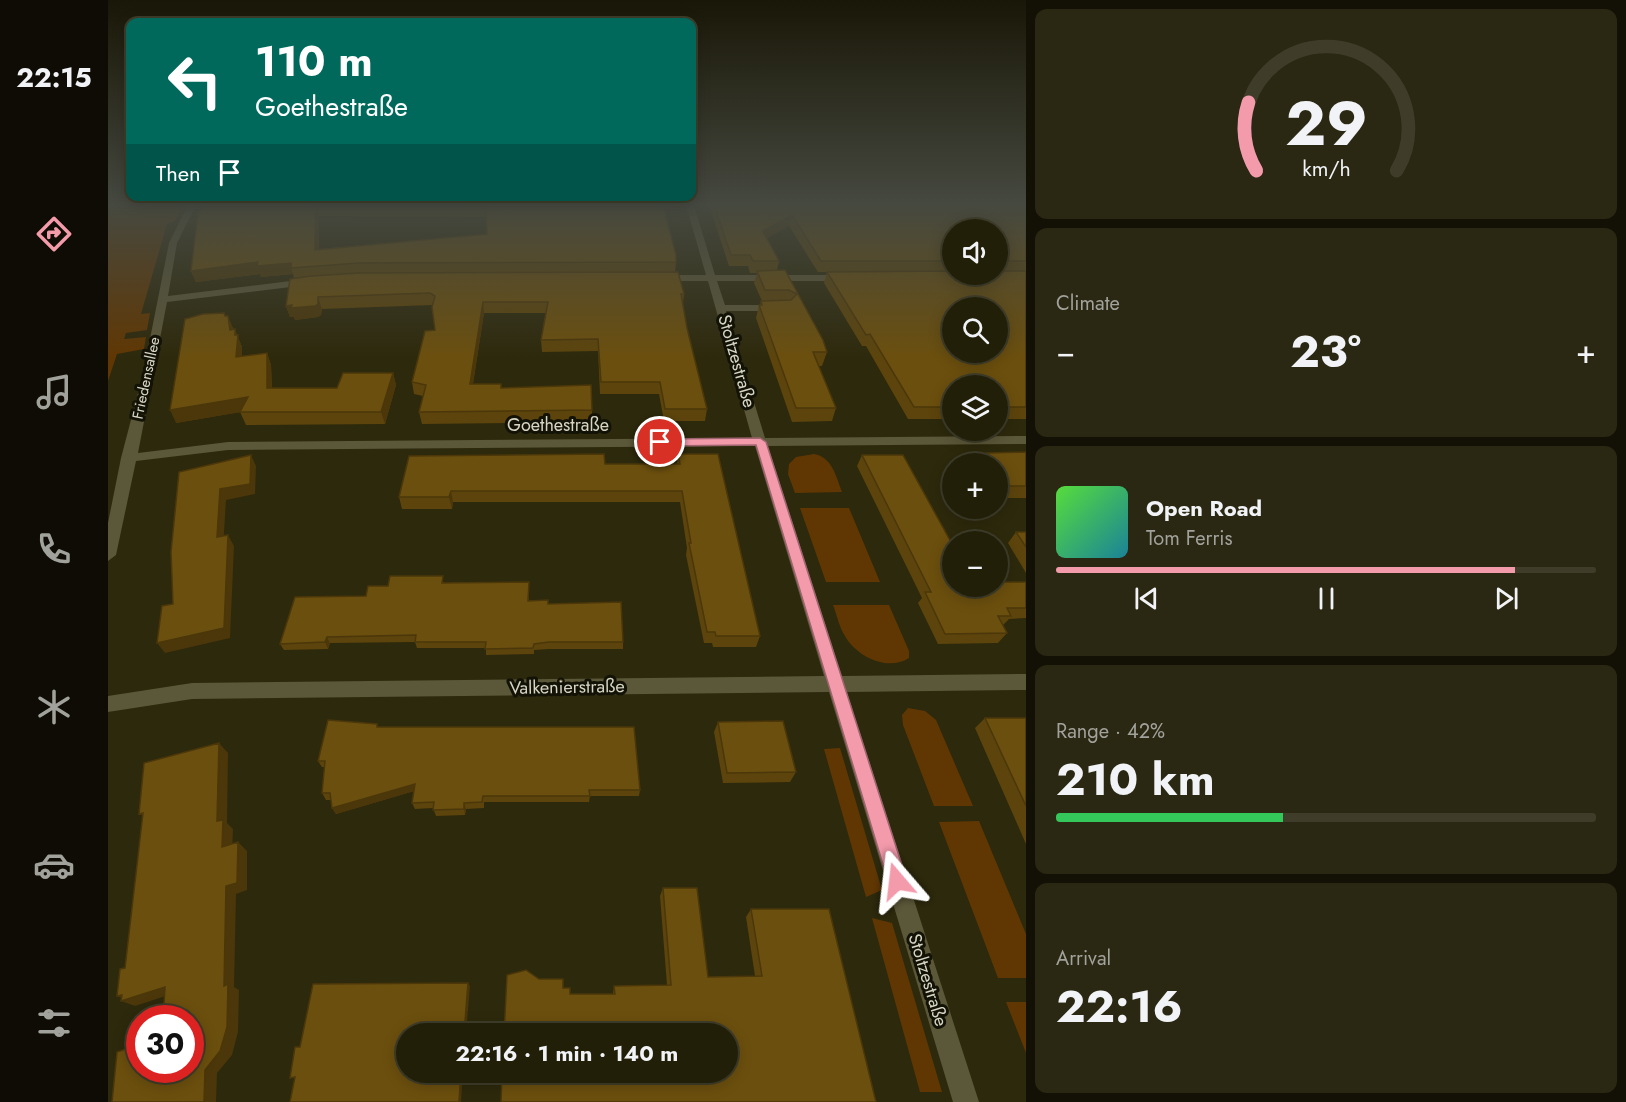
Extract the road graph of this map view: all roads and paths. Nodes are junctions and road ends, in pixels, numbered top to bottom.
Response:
1 (171, 256) edge
2 (705, 256) edge
3 (646, 278) edge
4 (712, 278) junction
5 (852, 278) edge
6 (314, 282) edge
7 (162, 300) junction
8 (721, 308) junction
9 (786, 308) edge
10 (1026, 440) edge
11 (760, 442) junction
12 (128, 458) junction
13 (108, 555) edge
14 (1026, 682) edge
15 (837, 684) junction
16 (108, 704) edge
17 (966, 1102) edge

1 - 7 street, Friedensallee
2 - 4 street, Stoltzestraße
3 - 4 street
4 - 5 street
4 - 8 street, Stoltzestraße
6 - 7 street
7 - 12 street, Friedensallee
8 - 9 street
8 - 11 street, Stoltzestraße
10 - 11 street, Goethestraße
11 - 12 street, Goethestraße
11 - 15 street, Stoltzestraße
12 - 13 street, Friedensallee
14 - 15 street, Valkenierstraße
15 - 16 street, Valkenierstraße
15 - 17 street, Stoltzestraße

